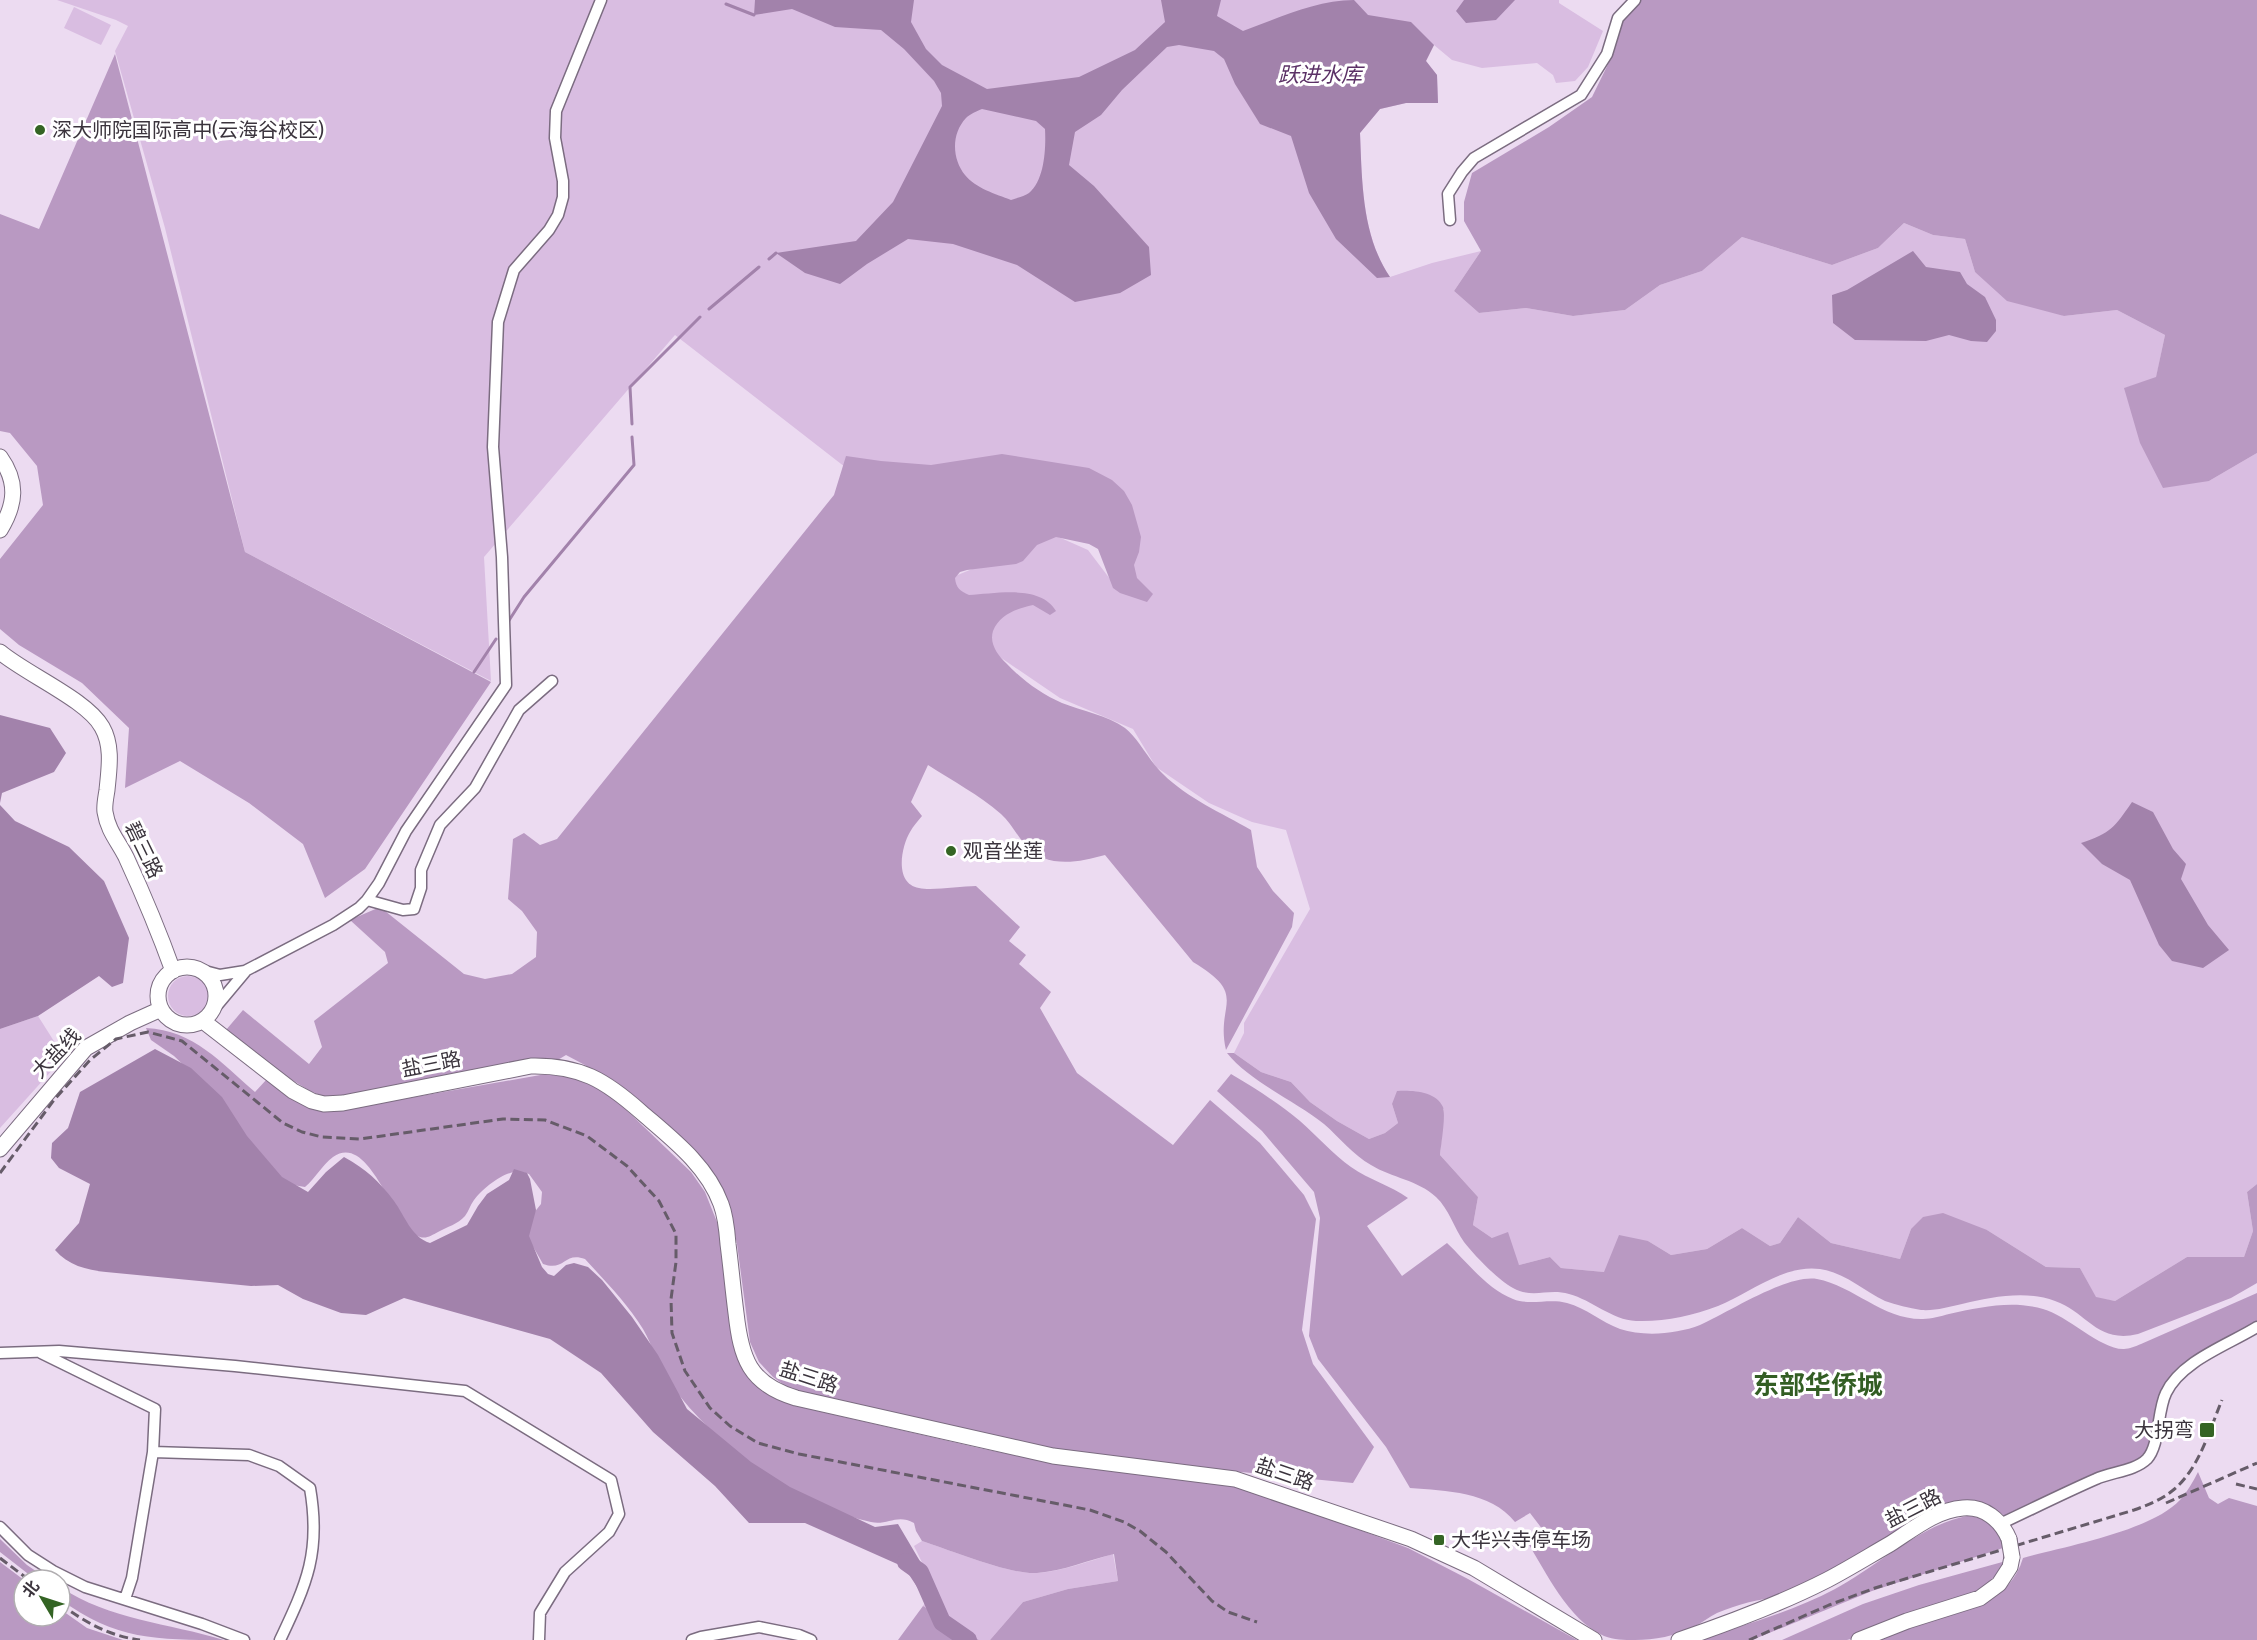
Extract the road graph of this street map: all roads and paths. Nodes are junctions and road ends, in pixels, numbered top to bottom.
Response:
1 (601, 0) edge
2 (1635, 0) edge
3 (1450, 219) dead end
4 (0, 457) edge
5 (0, 530) edge
6 (0, 652) edge
7 (552, 681) dead end
8 (367, 900) junction
9 (201, 970) junction
10 (173, 971) junction
11 (245, 971) junction
12 (161, 1010) junction
13 (209, 1015) junction
14 (0, 1149) edge
15 (2257, 1327) edge
16 (39, 1352) junction
17 (0, 1353) edge
18 (153, 1452) junction
19 (2000, 1524) junction
20 (0, 1527) edge
21 (124, 1599) junction
22 (244, 1640) edge
23 (280, 1640) edge
24 (539, 1640) edge
25 (692, 1640) edge
26 (811, 1640) edge
27 (1594, 1640) edge
28 (1679, 1640) edge
29 (1859, 1640) edge

1 - 8 street
2 - 3 street
4 - 5 main road
6 - 10 main road, 碧三路
7 - 8 street
8 - 11 street
9 - 10 main road
9 - 11 street
9 - 13 main road
10 - 12 main road
11 - 13 street
12 - 13 main road
12 - 14 main road, 大盐线
13 - 27 main road, 盐三路
15 - 19 street
16 - 17 street
16 - 18 street
16 - 24 street
18 - 21 street
18 - 23 street
19 - 28 main road, 盐三路
19 - 29 main road, 盐三路, bridge
20 - 21 street
21 - 22 street
25 - 26 street

